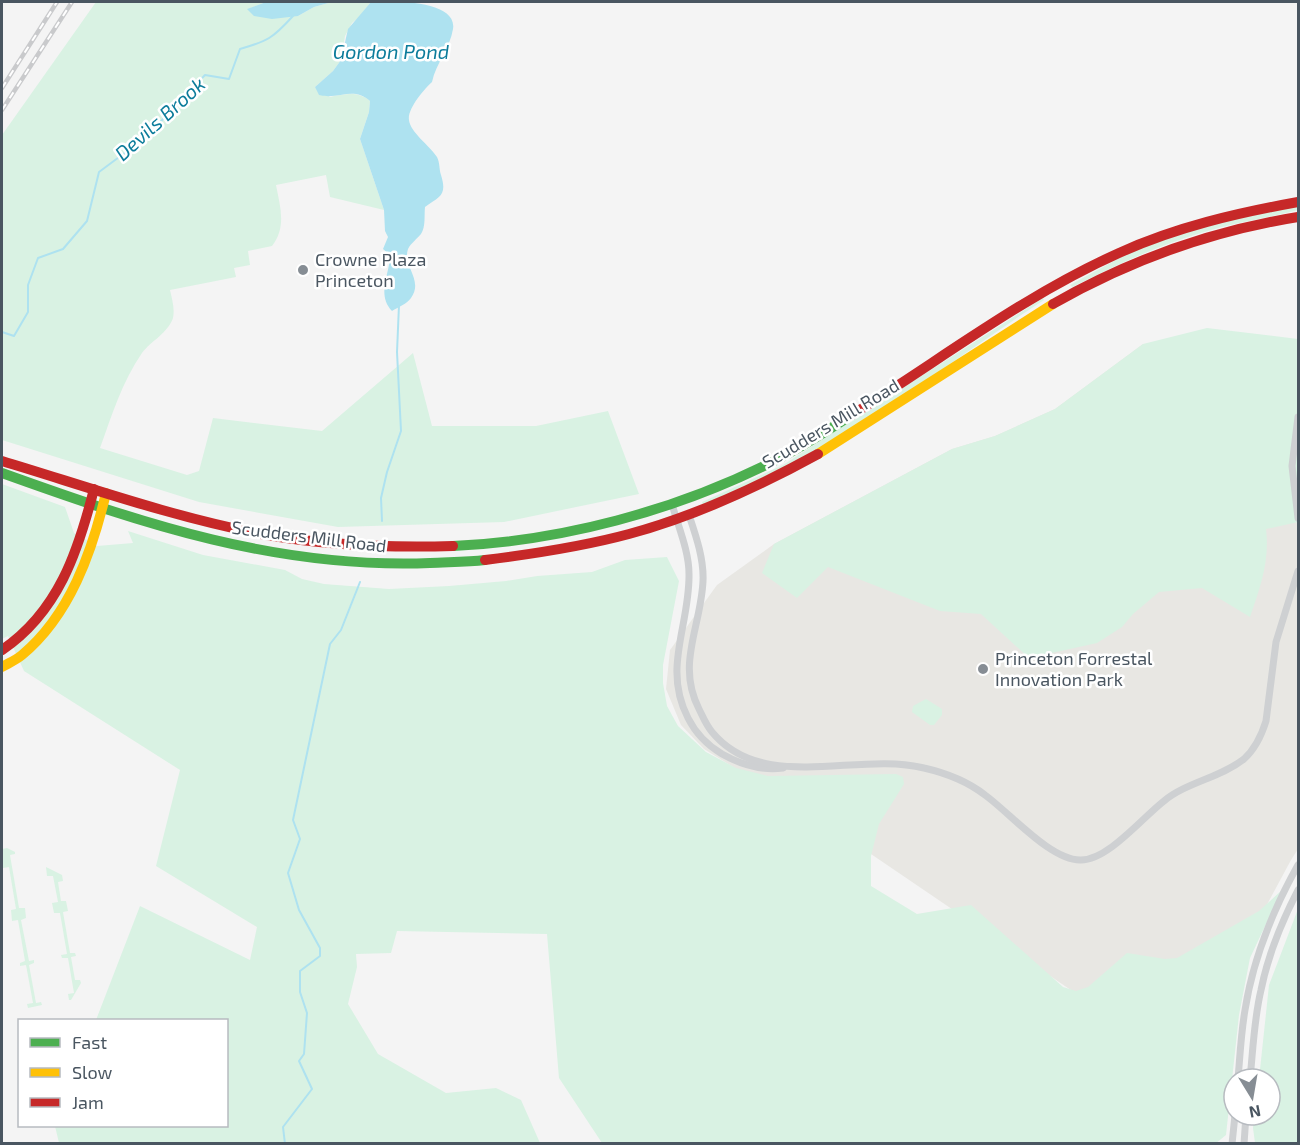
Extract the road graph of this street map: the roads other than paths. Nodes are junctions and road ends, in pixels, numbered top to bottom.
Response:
1 (1299, 202) edge
2 (1299, 217) edge
3 (1299, 417) edge
4 (1299, 440) edge
5 (1293, 454) junction
6 (2, 461) edge
7 (2, 473) edge
8 (94, 489) junction
9 (106, 493) junction
10 (672, 504) junction
11 (91, 505) junction
12 (102, 509) junction
13 (689, 515) junction
14 (1299, 518) edge
15 (676, 519) junction
16 (1299, 571) edge
17 (2, 650) edge
18 (2, 667) edge
19 (794, 766) junction
20 (1299, 865) edge
21 (1299, 890) edge
22 (1239, 1067) edge
23 (1252, 1067) edge
24 (1234, 1127) edge
25 (1245, 1127) edge
26 (1232, 1143) edge
27 (1244, 1143) edge

1 - 10 main road, Scudders Mill Road
2 - 13 main road, Scudders Mill Road
3 - 5 street
4 - 5 street
5 - 14 street
6 - 8 main road, Scudders Mill Road
7 - 11 main road, Scudders Mill Road
8 - 9 main road, Scudders Mill Road
8 - 11 main road
9 - 10 main road, Scudders Mill Road
9 - 12 main road
10 - 15 street
11 - 12 main road, Scudders Mill Road
11 - 17 main road
12 - 15 main road, Scudders Mill Road
12 - 18 main road
13 - 15 main road, Scudders Mill Road
13 - 19 street
15 - 19 street
16 - 19 street
20 - 22 street
21 - 23 street
24 - 26 street
25 - 27 street

